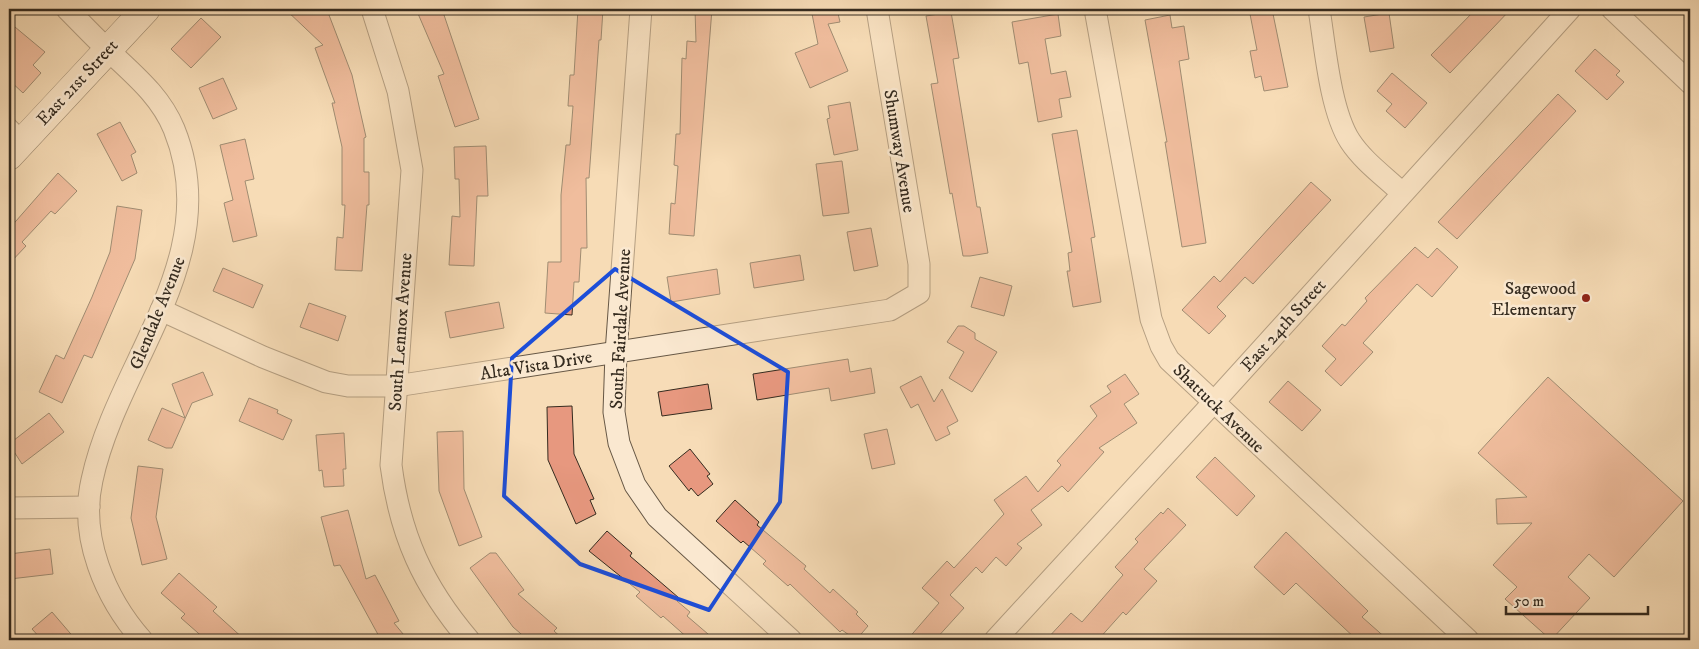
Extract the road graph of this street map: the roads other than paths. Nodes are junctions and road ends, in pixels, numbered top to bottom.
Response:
1 (67, 9) edge
2 (146, 9) edge
3 (372, 9) edge
4 (641, 9) edge
5 (877, 9) edge
6 (1095, 9) edge
7 (1319, 9) edge
8 (1570, 9) edge
9 (1612, 9) edge
10 (108, 50) junction
11 (1690, 83) edge
12 (14, 138) edge
13 (1402, 193) junction
14 (919, 293) joint
15 (161, 310) junction
16 (616, 353) junction
17 (396, 386) junction
18 (1213, 403) junction
19 (89, 507) junction
20 (9, 508) edge
21 (142, 640) edge
22 (469, 640) edge
23 (791, 640) edge
24 (995, 640) edge
25 (1468, 640) edge

1 - 10 street, Glendale Avenue
2 - 10 street, East 21st Street
3 - 17 street, South Lennox Avenue
4 - 16 street, South Fairdale Avenue
5 - 14 street, Shumway Avenue
6 - 18 street, Shattuck Avenue
7 - 13 street
8 - 13 street, East 24th Street
9 - 11 street
10 - 12 street, East 21st Street
10 - 15 street, Glendale Avenue
13 - 18 street, East 24th Street
14 - 16 street, Alta Vista Drive
15 - 17 street, Alta Vista Drive
15 - 19 street, Glendale Avenue
16 - 17 street, Alta Vista Drive
16 - 23 street, South Fairdale Avenue
17 - 22 street, South Lennox Avenue
18 - 24 street, East 24th Street
18 - 25 street, Shattuck Avenue
19 - 20 street
19 - 21 street, Glendale Avenue

